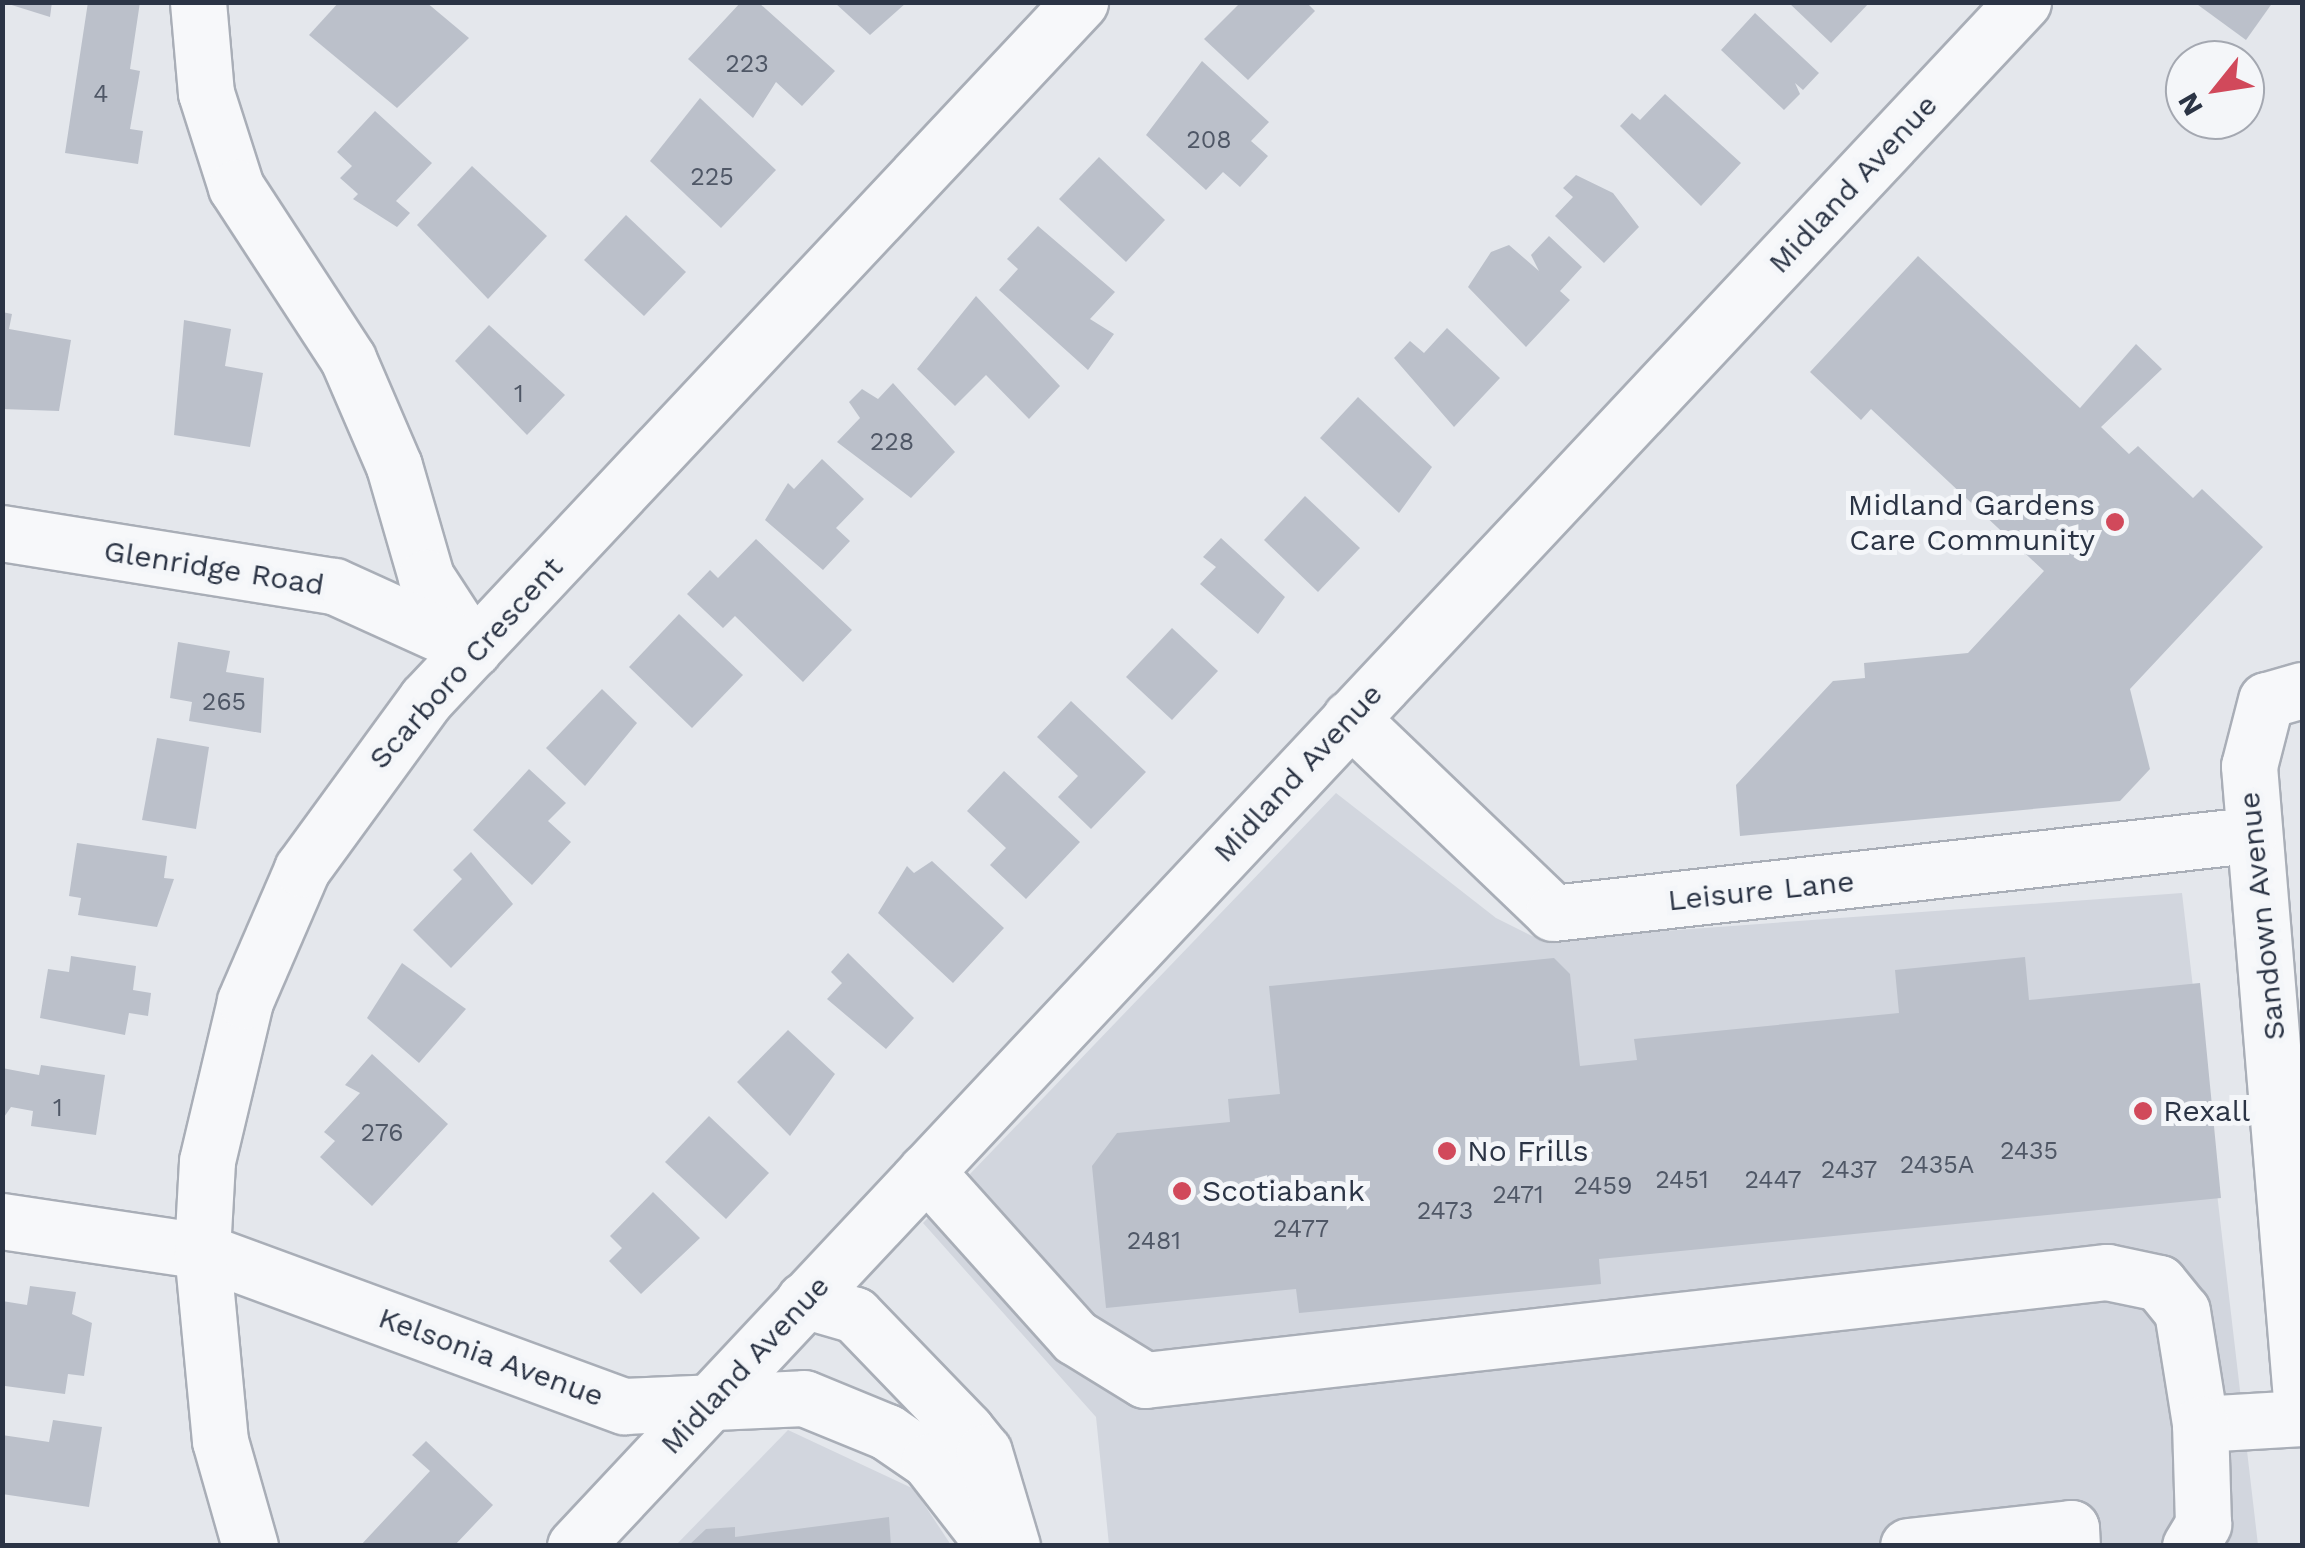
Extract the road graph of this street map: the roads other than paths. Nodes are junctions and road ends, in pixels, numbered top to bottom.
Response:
1 (198, 2) edge
2 (1080, 2) edge
3 (2023, 2) edge
4 (2, 534) edge
5 (473, 649) junction
6 (2302, 690) edge
7 (1350, 718) junction
8 (2250, 835) junction
9 (2291, 1078) edge
10 (2294, 1169) edge
11 (926, 1171) junction
12 (2, 1221) edge
13 (202, 1251) junction
14 (804, 1300) junction
15 (711, 1403) junction
16 (2302, 1414) edge
17 (2200, 1424) junction
18 (250, 1546) edge
19 (575, 1546) edge
20 (995, 1546) edge
21 (1012, 1546) edge
22 (1908, 1546) edge
23 (2072, 1546) edge
24 (2190, 1546) edge

1 - 5 street
2 - 5 street, Scarboro Crescent
3 - 7 street, Midland Avenue
4 - 5 street, Glenridge Road
5 - 13 street, Scarboro Crescent
6 - 8 street, Sandown Avenue
7 - 8 street, Leisure Lane
7 - 11 street, Midland Avenue
8 - 9 street, Sandown Avenue
9 - 10 street, Sandown Avenue
10 - 16 street, Sandown Avenue
11 - 14 street, Midland Avenue
11 - 17 street
12 - 13 street, Kelsonia Avenue
13 - 15 street, Kelsonia Avenue
13 - 18 street, Scarboro Crescent
14 - 15 street, Midland Avenue
14 - 21 street
15 - 19 street, Midland Avenue
15 - 20 street, Kelsonia Avenue
16 - 17 street
17 - 24 street
22 - 23 street

